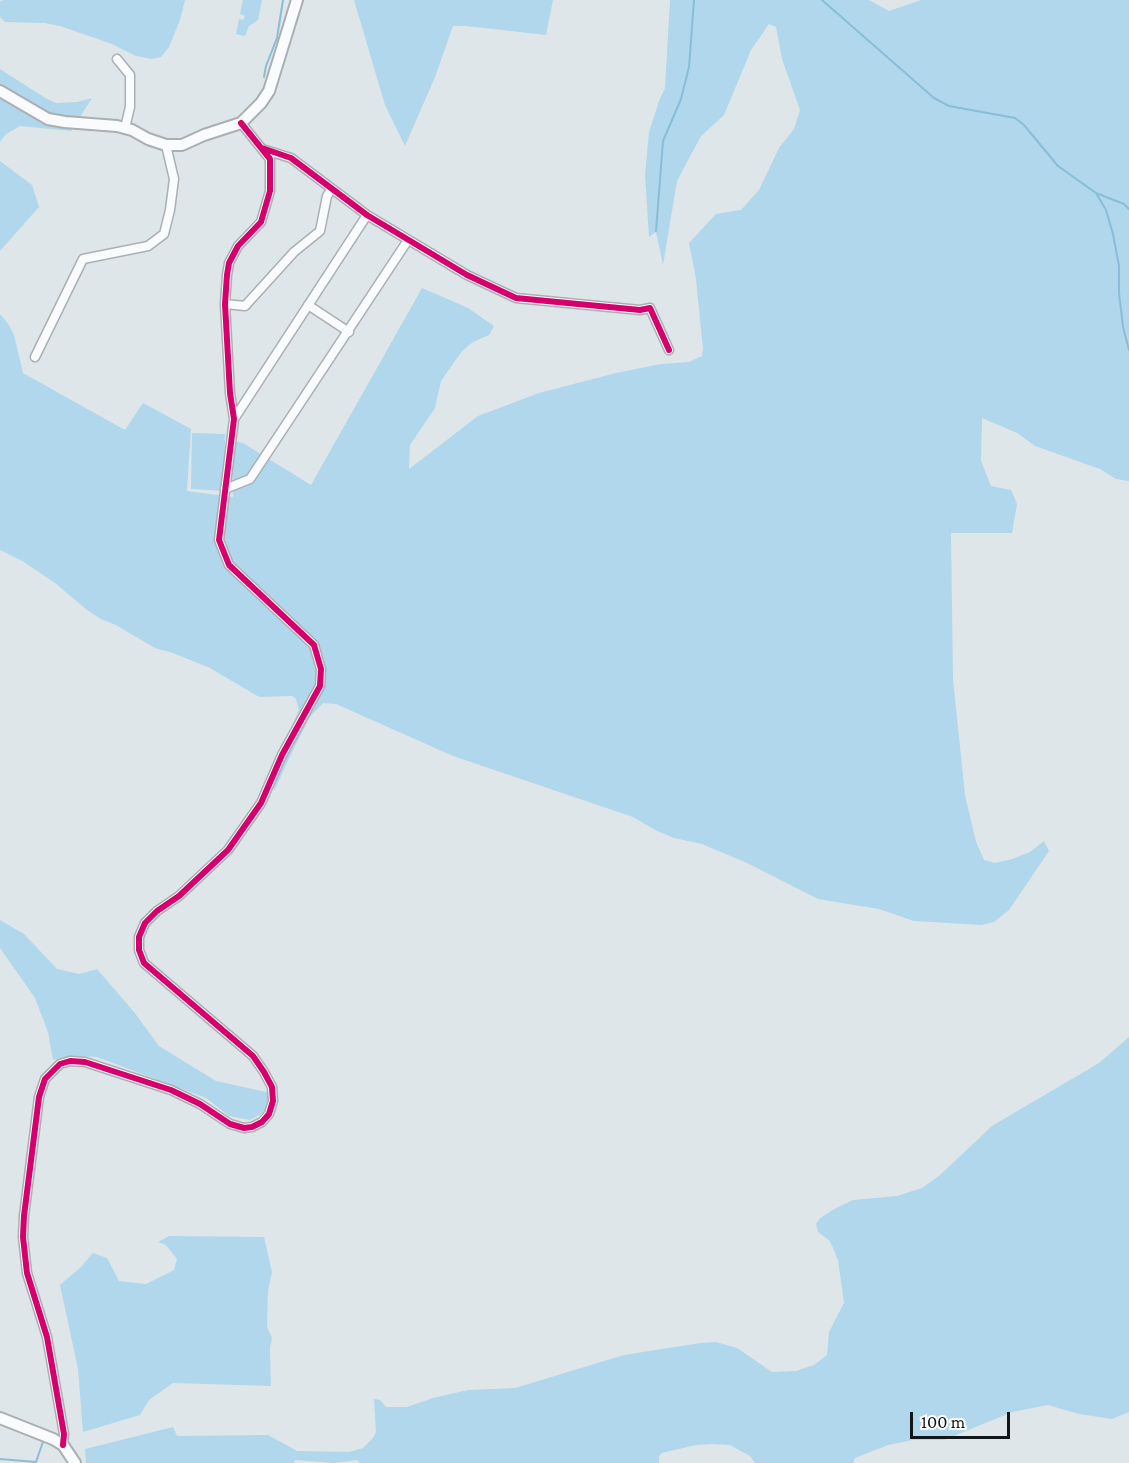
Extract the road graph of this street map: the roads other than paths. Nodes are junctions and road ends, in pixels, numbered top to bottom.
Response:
1 (297, 0) edge
2 (117, 59) dead end
3 (0, 91) edge
4 (241, 123) junction
5 (125, 128) junction
6 (166, 145) junction
7 (262, 148) junction
8 (331, 190) junction
9 (367, 216) junction
10 (408, 240) junction
11 (225, 304) junction
12 (308, 305) junction
13 (349, 332) junction
14 (669, 350) dead end
15 (34, 357) dead end
16 (234, 419) junction
17 (225, 489) junction
18 (0, 1418) edge
19 (63, 1445) junction
20 (75, 1463) edge

1 - 4 street
2 - 5 street
3 - 5 street
4 - 6 street
4 - 7 street
5 - 6 street
6 - 15 street
7 - 8 street
7 - 11 street
8 - 9 street
8 - 11 street
9 - 10 street
9 - 12 street
10 - 13 street
10 - 14 street
11 - 16 street
12 - 13 street
12 - 16 street
13 - 17 street
16 - 17 street
17 - 19 street
18 - 19 street
19 - 20 street

